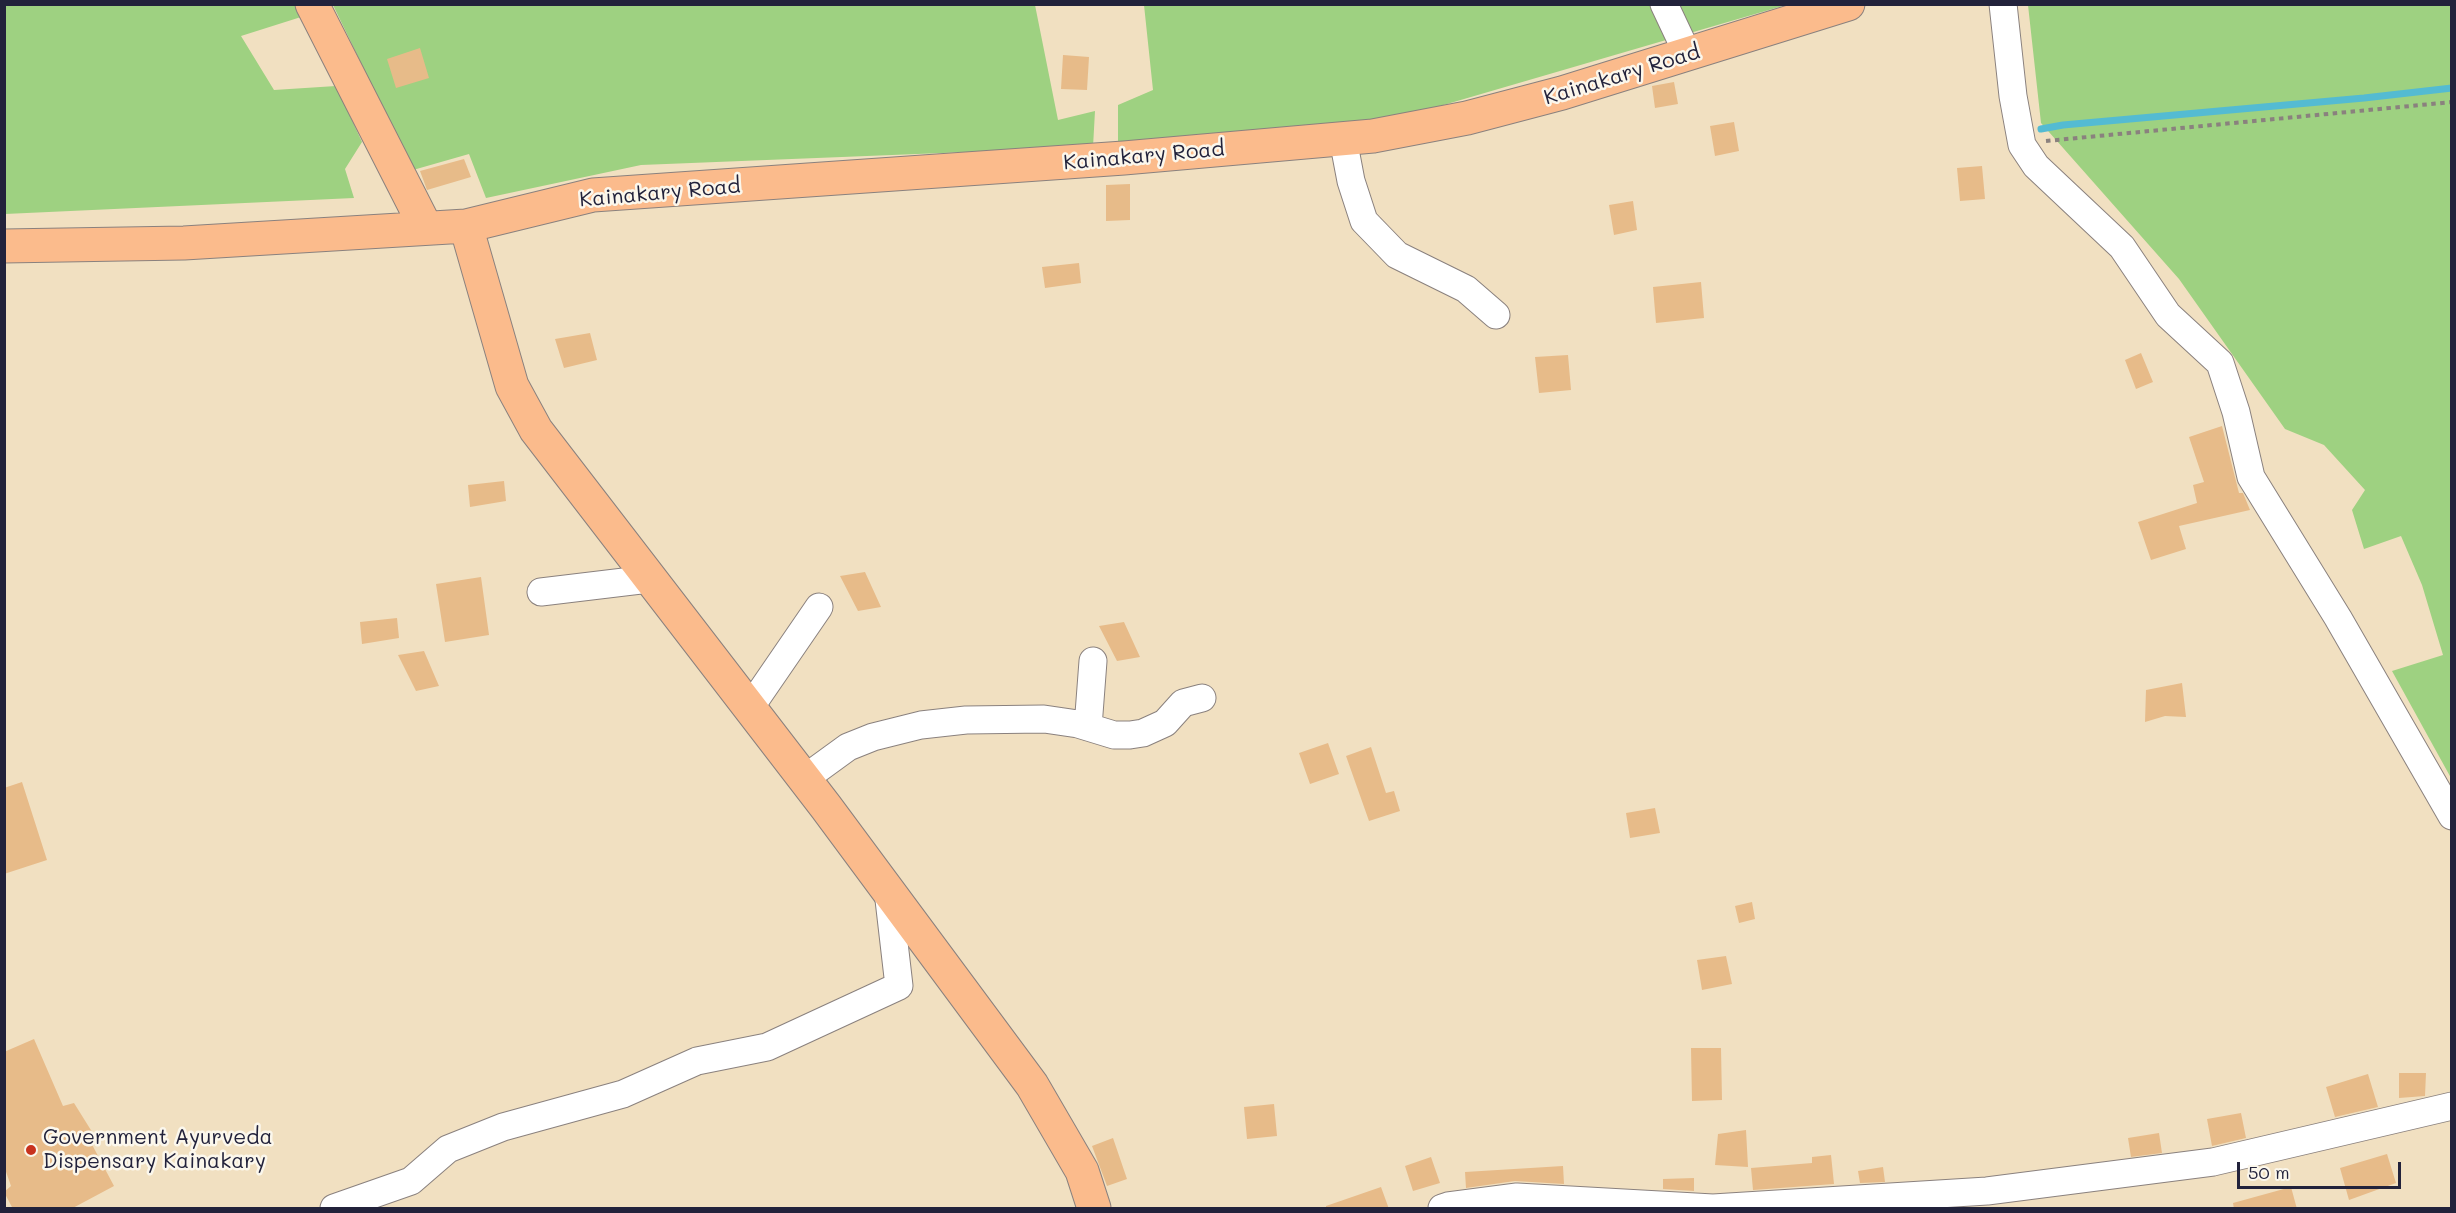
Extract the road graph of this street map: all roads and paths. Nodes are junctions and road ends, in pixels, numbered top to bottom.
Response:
1 (312, 4) edge
2 (1664, 4) edge
3 (1848, 4) edge
4 (2003, 4) edge
5 (1688, 55) junction
6 (2451, 102) edge
7 (1343, 139) junction
8 (2022, 145) junction
9 (466, 226) junction
10 (426, 228) junction
11 (4, 246) edge
12 (1496, 315) dead end
13 (649, 579) junction
14 (541, 592) dead end
15 (819, 607) dead end
16 (1093, 661) dead end
17 (1202, 698) dead end
18 (749, 709) junction
19 (1088, 728) junction
20 (804, 779) junction
21 (2451, 816) edge
22 (888, 891) junction
23 (2451, 1106) edge
24 (334, 1209) edge
25 (1094, 1209) edge
26 (1442, 1209) edge

1 - 10 main road
2 - 5 street
3 - 5 main road, Kainakary Road
4 - 8 street
5 - 7 main road, Kainakary Road
6 - 8 path
7 - 9 main road, Kainakary Road
7 - 12 street
8 - 21 street
9 - 10 main road, Kainakary Road
9 - 13 main road
10 - 11 main road, Kainakary Road
13 - 14 street
13 - 18 main road
15 - 18 street
16 - 19 street
17 - 19 street
18 - 20 main road
19 - 20 street
20 - 22 main road
22 - 24 street
22 - 25 main road
23 - 26 street

